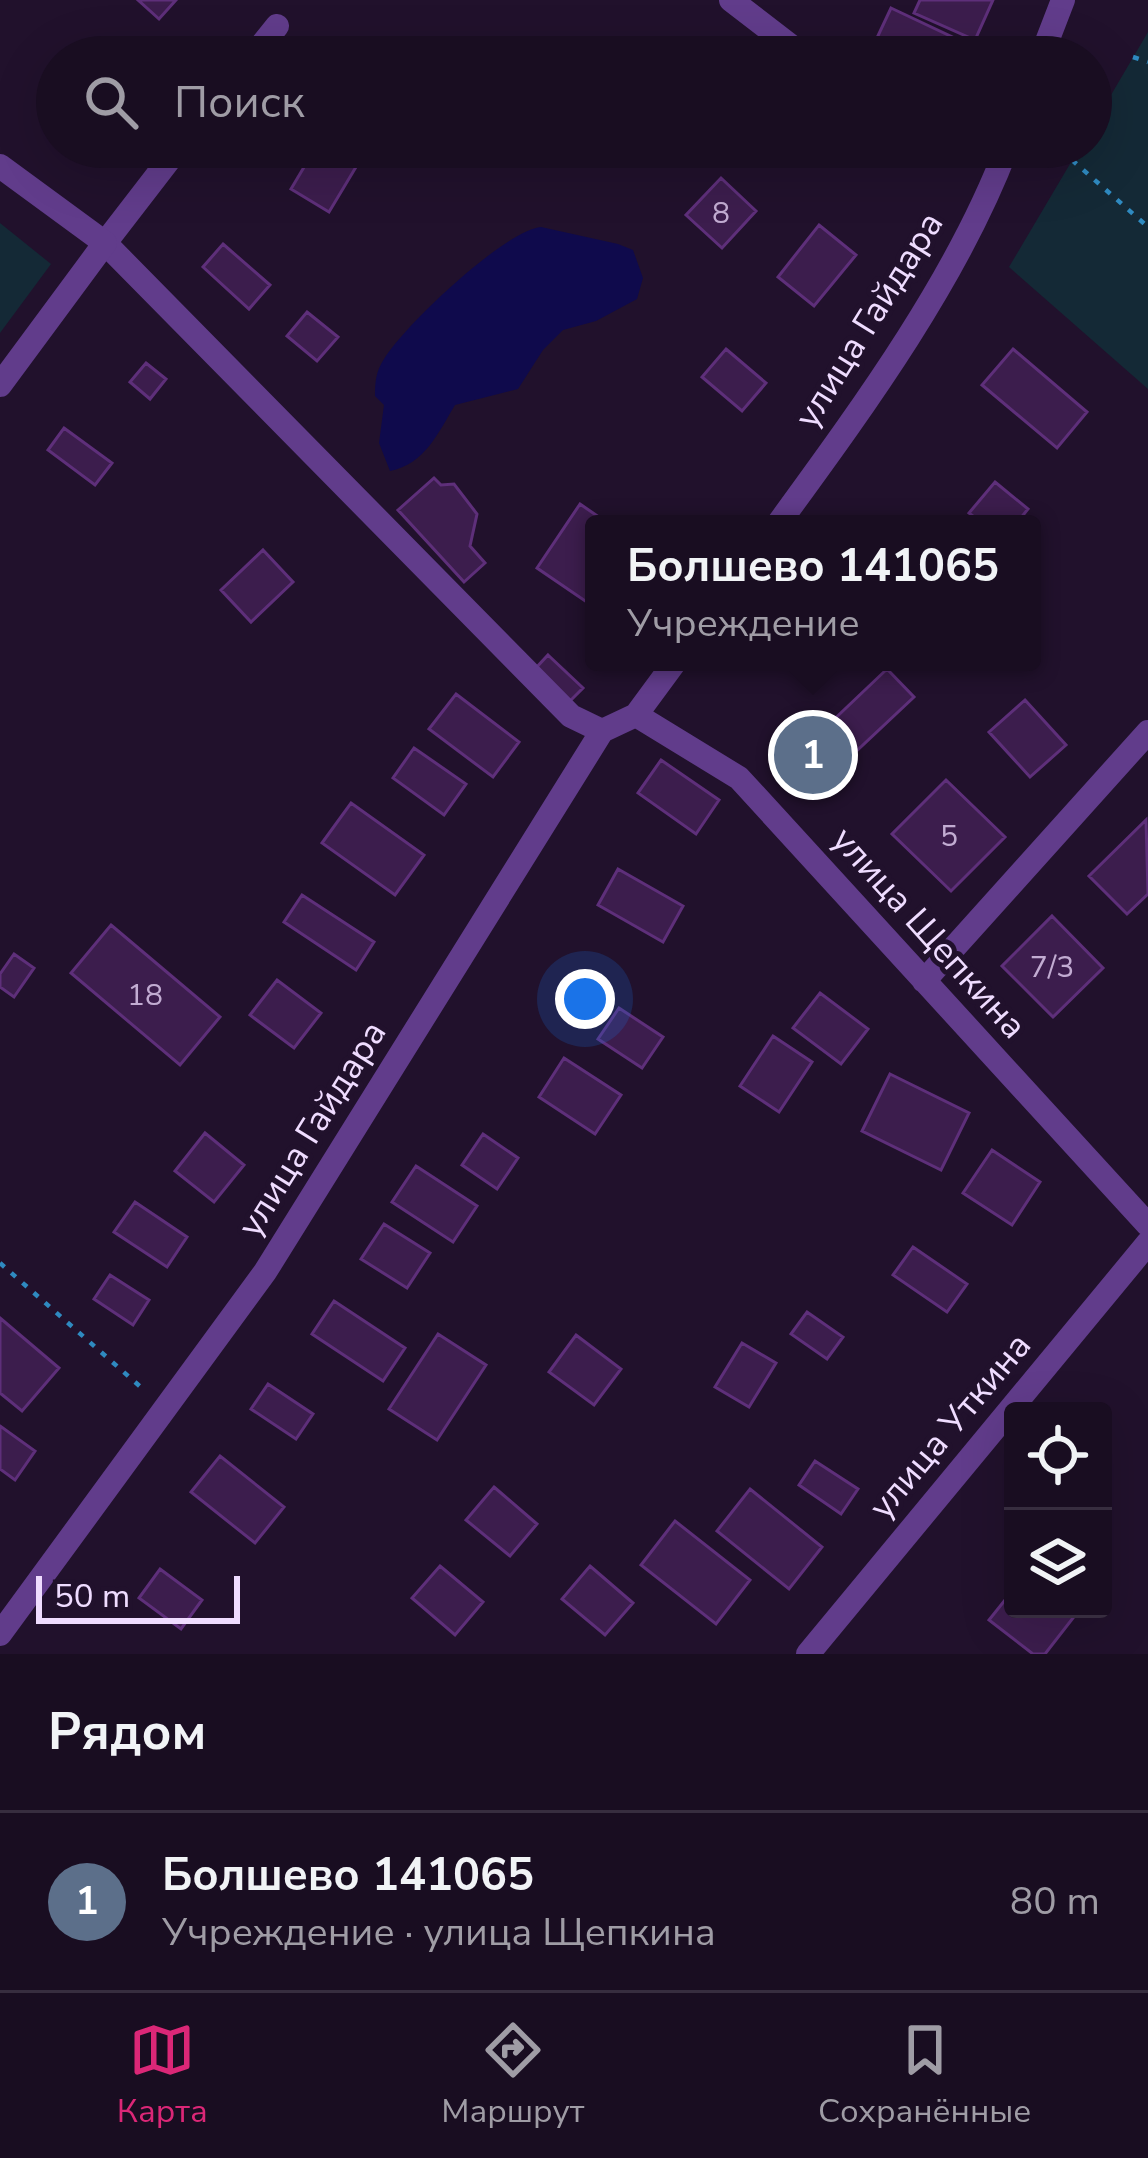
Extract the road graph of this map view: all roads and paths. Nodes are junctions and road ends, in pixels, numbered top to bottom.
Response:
1 (731, 0) edge
2 (1063, 0) edge
3 (278, 26) dead end
4 (270, 36) edge
5 (778, 36) edge
6 (1049, 36) edge
7 (1133, 57) dead end
8 (1148, 62) edge
9 (0, 166) edge
10 (163, 168) edge
11 (998, 168) edge
12 (1081, 168) edge
13 (1148, 227) edge
14 (105, 243) junction
15 (0, 385) edge
16 (785, 515) edge
17 (669, 671) edge
18 (636, 715) junction
19 (602, 731) junction
20 (1148, 732) edge
21 (924, 981) junction
22 (1148, 1226) edge
23 (1148, 1243) edge
24 (0, 1263) edge
25 (167, 1408) junction
26 (0, 1634) edge
27 (808, 1654) edge

1 - 5 street
2 - 6 street
3 - 4 street
7 - 8 path
9 - 14 street
10 - 14 street
11 - 16 street, улица Гайдара
12 - 13 path
14 - 15 street
14 - 19 street
17 - 18 street
18 - 19 street
18 - 21 street, улица Щепкина
19 - 25 street, улица Гайдара
20 - 21 street
21 - 22 street, улица Щепкина
23 - 27 street, улица Уткина
24 - 25 path
25 - 26 street, улица Гайдара

